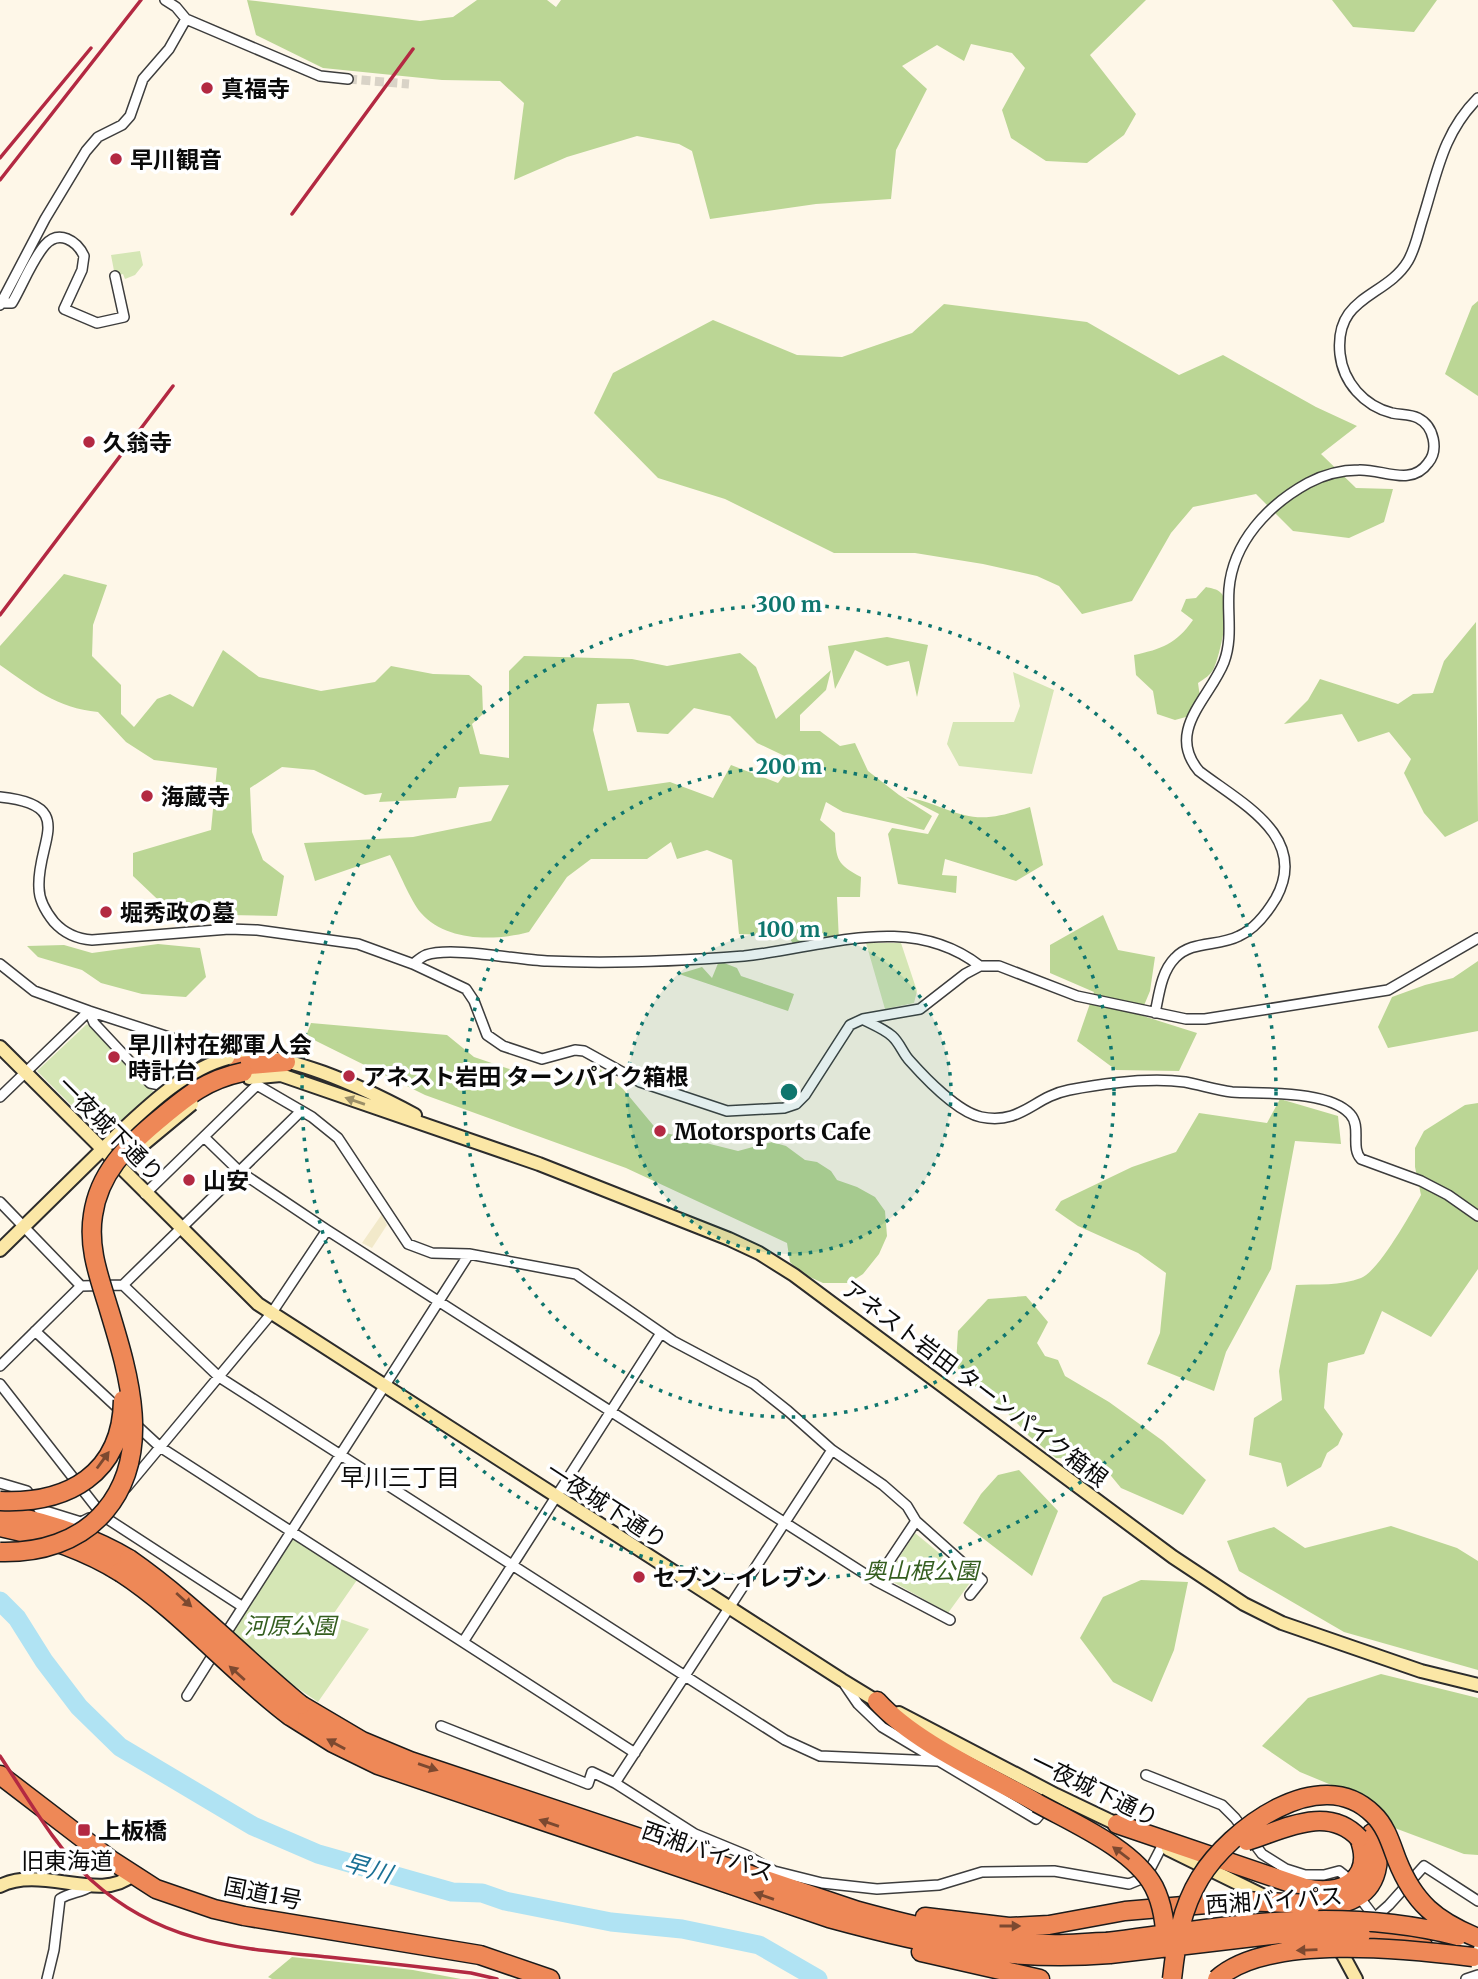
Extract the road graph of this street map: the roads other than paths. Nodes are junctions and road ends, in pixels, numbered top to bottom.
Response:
1 (165, 0) edge
2 (186, 19) junction
3 (348, 79) tunnel mouth
4 (1478, 98) edge
5 (115, 276) dead end
6 (1, 304) edge
7 (0, 797) edge
8 (1478, 938) edge
9 (0, 964) edge
10 (413, 964) junction
11 (980, 967) junction
12 (89, 1012) junction
13 (1155, 1013) junction
14 (863, 1019) junction
15 (0, 1046) edge
16 (202, 1052) junction
17 (284, 1068) joint
18 (25, 1072) junction
19 (243, 1072) junction
20 (0, 1097) edge
21 (301, 1111) junction
22 (204, 1138) junction
23 (103, 1151) junction
24 (120, 1168) junction
25 (239, 1171) junction
26 (145, 1194) junction
27 (0, 1202) edge
28 (1478, 1216) edge
29 (24, 1227) junction
30 (181, 1228) junction
31 (327, 1230) junction
32 (0, 1251) edge
33 (469, 1254) junction
34 (123, 1285) junction
35 (81, 1286) junction
36 (439, 1303) junction
37 (271, 1314) junction
38 (35, 1331) junction
39 (661, 1333) junction
40 (0, 1366) edge
41 (219, 1377) junction
42 (0, 1384) edge
43 (384, 1387) junction
44 (610, 1412) junction
45 (160, 1447) junction
46 (832, 1450) junction
47 (340, 1456) junction
48 (0, 1483) edge
49 (556, 1497) junction
50 (0, 1501) edge
51 (0, 1513) edge
52 (101, 1514) junction
53 (916, 1521) junction
54 (783, 1522) junction
55 (0, 1527) edge
56 (292, 1533) junction
57 (0, 1552) edge
58 (512, 1565) junction
59 (877, 1581) junction
60 (970, 1595) dead end
61 (243, 1607) junction
62 (729, 1608) junction
63 (950, 1620) dead end
64 (463, 1642) junction
65 (684, 1677) junction
66 (842, 1681) junction
67 (1478, 1685) edge
68 (187, 1696) dead end
69 (877, 1701) junction
70 (296, 1710) junction
71 (441, 1726) dead end
72 (635, 1753) junction
73 (937, 1761) junction
74 (0, 1775) edge
75 (1146, 1775) dead end
76 (615, 1783) junction
77 (1056, 1795) junction
78 (1116, 1824) junction
79 (1366, 1836) junction
80 (1162, 1846) junction
81 (132, 1875) junction
82 (1344, 1875) dead end
83 (0, 1886) edge
84 (91, 1886) junction
85 (798, 1893) junction
86 (1478, 1901) edge
87 (1363, 1902) dead end
88 (829, 1918) junction
89 (1375, 1918) junction
90 (1335, 1945) junction
91 (1108, 1948) junction
92 (1477, 1949) edge
93 (1478, 1975) edge
94 (47, 1979) edge
95 (550, 1979) edge
96 (1040, 1979) edge
97 (1170, 1979) edge
98 (1182, 1979) edge
99 (1217, 1979) edge
100 (1356, 1979) edge
101 (1466, 1979) edge

1 - 2 street
2 - 3 street
2 - 6 street
4 - 13 street
5 - 6 street
7 - 10 street
8 - 13 street
9 - 12 street
10 - 11 street
10 - 14 street
11 - 13 street
11 - 14 street
12 - 16 street
12 - 16 street
12 - 18 street
14 - 28 street
15 - 18 street, 一夜城下通り
16 - 19 street
17 - 19 highway
17 - 67 street, アネスト岩田 ターンパイク箱根
18 - 20 street
18 - 23 street, 一夜城下通り
19 - 21 street
19 - 22 street
19 - 23 street, bridge
19 - 24 street, bridge
50 -> 19 highway, bridge
19 - 57 highway, bridge
21 - 25 street
21 - 33 street
22 - 25 street
22 - 26 street
23 - 24 street, 一夜城下通り
23 - 29 street
24 - 26 street, 一夜城下通り
25 - 30 street
25 - 31 street
26 - 30 street, 一夜城下通り
27 - 29 street
29 - 32 street
29 - 35 street
30 - 34 street
30 - 37 street, 一夜城下通り
31 - 36 street
31 - 37 street
33 - 36 street
33 - 39 street
34 - 35 street
34 - 41 street
35 - 38 street
36 - 43 street
36 - 44 street
37 - 41 street
37 - 43 street, 一夜城下通り
38 - 40 street
38 - 45 street
39 - 44 street
39 - 46 street
41 - 45 street
41 - 47 street
42 - 52 street
43 - 47 street
43 - 49 street, 一夜城下通り
44 - 49 street
44 - 54 street
45 - 52 street
45 - 56 street
46 - 53 street
46 - 54 street
47 - 56 street
47 - 58 street
48 - 52 street
49 - 58 street
49 - 62 street, 一夜城下通り
51 -> 70 highway, 西湘バイパス, bridge
52 - 61 street
53 - 59 street
53 - 60 street
54 - 59 street
54 - 62 street
70 -> 55 highway, 西湘バイパス, bridge
56 - 61 street
56 - 64 street
58 - 64 street
58 - 65 street
59 - 63 street
61 - 68 street
62 - 65 street
62 - 66 street, 一夜城下通り
64 - 72 street
65 - 72 street
65 - 73 street
66 - 69 street, 一夜城下通り
66 - 73 street
69 - 77 street, 一夜城下通り
97 -> 69 highway, bridge
70 -> 85 highway, 西湘バイパス
88 -> 70 highway, 西湘バイパス
71 - 76 street
72 - 76 street
73 - 77 street
74 - 81 highway, 国道1号
75 - 82 street
76 - 80 street
77 - 78 street, 一夜城下通り
78 - 79 highway
78 - 80 street, 一夜城下通り
85 -> 79 highway, bridge
79 - 98 highway, bridge
80 - 90 street, 一夜城下通り
81 - 84 street, 旧東海道
81 - 95 highway, 国道1号
83 - 84 street, 旧東海道
84 - 94 street
85 - 91 highway, 西湘バイパス
86 - 89 street
87 - 89 street
88 - 91 highway, 西湘バイパス
88 - 96 highway
89 - 90 street
90 - 100 street, 一夜城下通り
91 - 92 highway, 西湘バイパス, bridge
92 - 97 highway, bridge
92 -> 99 highway, bridge
93 - 101 street

